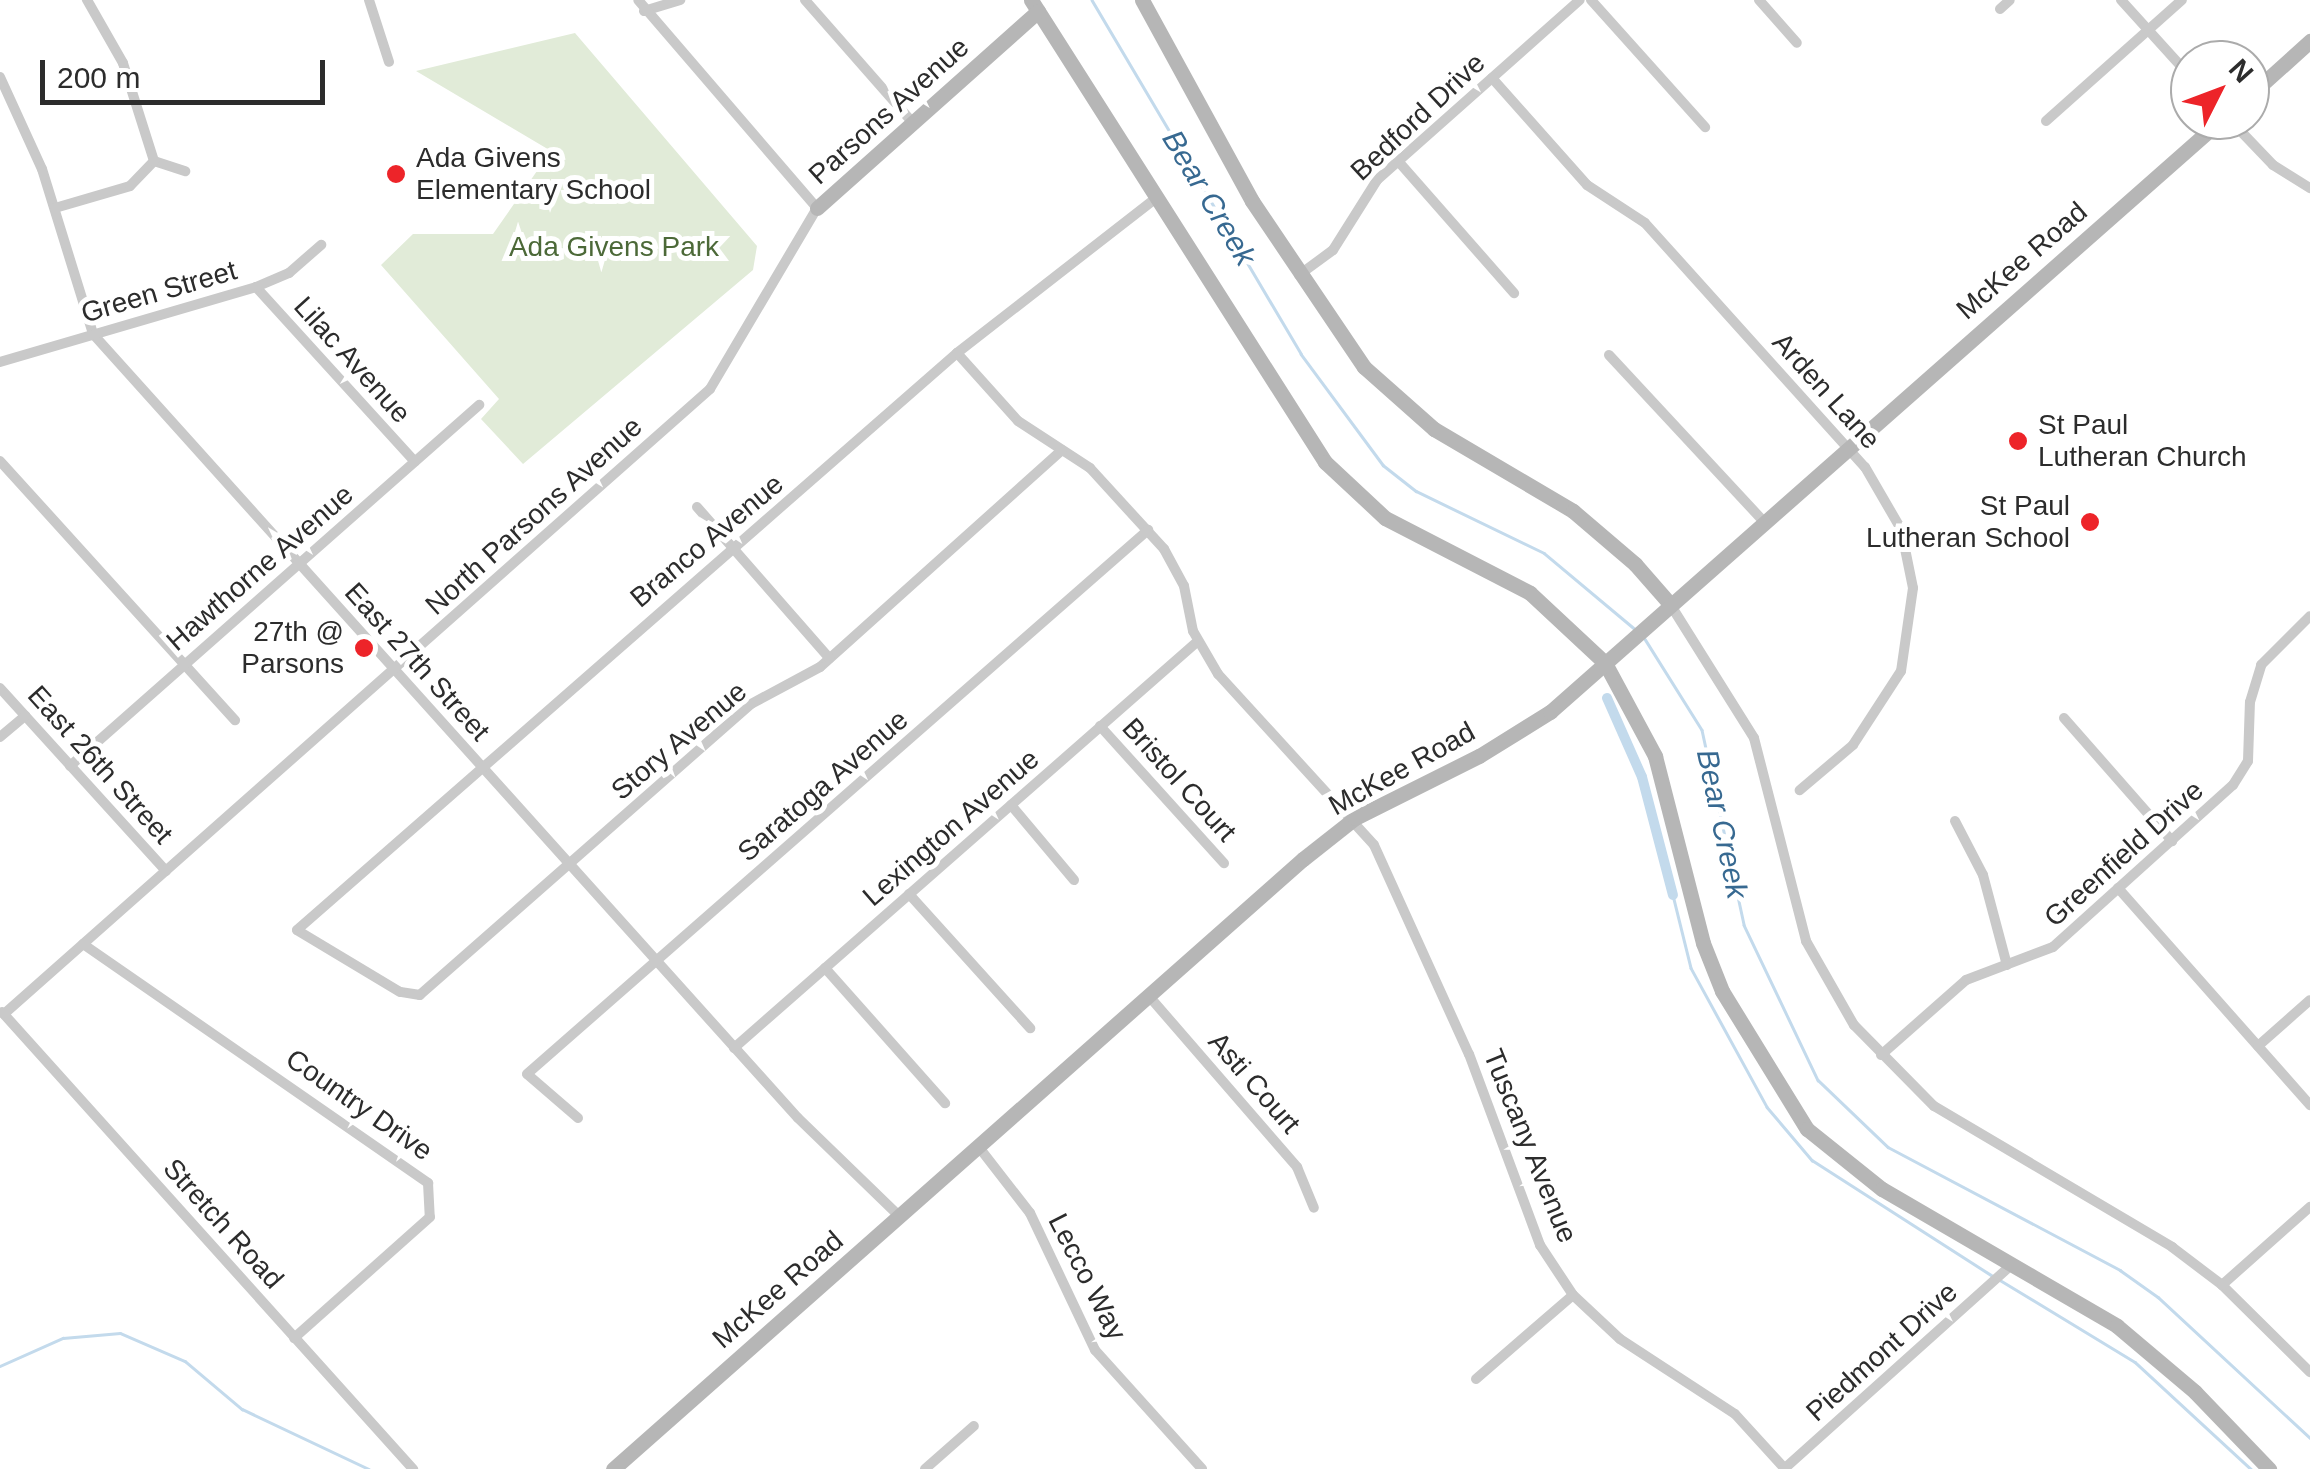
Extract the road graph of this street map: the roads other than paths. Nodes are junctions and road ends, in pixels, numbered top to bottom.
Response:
1 (87, 0) edge
2 (370, 0) edge
3 (638, 0) edge
4 (680, 0) edge
5 (805, 0) edge
6 (1142, 0) edge
7 (1580, 0) edge
8 (1591, 0) edge
9 (1758, 0) edge
10 (2010, 0) edge
11 (2121, 0) edge
12 (2182, 0) edge
13 (1035, 5) edge
14 (2000, 9) dead end
15 (644, 12) junction
16 (2148, 31) junction
17 (2310, 41) edge
18 (1797, 43) dead end
19 (2170, 55) edge
20 (389, 62) dead end
21 (2270, 76) edge
22 (0, 77) edge
23 (1492, 78) junction
24 (2046, 121) dead end
25 (914, 124) junction
26 (1705, 127) dead end
27 (2199, 140) edge
28 (2250, 140) edge
29 (154, 160) junction
30 (1398, 161) junction
31 (185, 171) dead end
32 (2310, 188) edge
33 (1156, 198) junction
34 (54, 208) junction
35 (817, 208) junction
36 (321, 245) dead end
37 (1298, 275) junction
38 (256, 287) junction
39 (1514, 293) dead end
40 (93, 334) junction
41 (957, 353) junction
42 (1609, 355) dead end
43 (0, 362) edge
44 (479, 405) dead end
45 (1848, 447) junction
46 (1062, 450) junction
47 (0, 461) edge
48 (415, 462) junction
49 (697, 507) dead end
50 (1763, 521) junction
51 (1148, 530) junction
52 (735, 551) junction
53 (298, 563) junction
54 (1666, 609) junction
55 (2310, 616) edge
56 (1198, 642) junction
57 (1612, 657) junction
58 (829, 658) junction
59 (184, 664) junction
60 (394, 670) junction
61 (0, 688) edge
62 (25, 716) junction
63 (2064, 718) dead end
64 (235, 720) dead end
65 (1100, 726) junction
66 (0, 737) edge
67 (70, 766) junction
68 (482, 767) junction
69 (1800, 790) dead end
70 (1010, 805) junction
71 (1354, 818) junction
72 (1955, 822) dead end
73 (2172, 841) junction
74 (1224, 863) dead end
75 (570, 866) junction
76 (166, 871) junction
77 (1074, 880) dead end
78 (2118, 888) junction
79 (909, 894) junction
80 (83, 944) junction
81 (658, 964) junction
82 (2007, 965) junction
83 (824, 968) junction
84 (420, 995) joint
85 (1148, 995) junction
86 (2310, 1000) edge
87 (2, 1012) edge
88 (1030, 1028) dead end
89 (2258, 1046) junction
90 (734, 1048) junction
91 (1881, 1055) junction
92 (945, 1103) dead end
93 (2310, 1106) edge
94 (578, 1118) dead end
95 (978, 1146) junction
96 (2310, 1207) edge
97 (1314, 1208) dead end
98 (900, 1216) junction
99 (2009, 1267) junction
100 (2222, 1284) junction
101 (1574, 1295) junction
102 (294, 1338) junction
103 (2310, 1372) edge
104 (1476, 1379) dead end
105 (974, 1426) dead end
106 (412, 1469) edge
107 (612, 1469) edge
108 (925, 1469) edge
109 (1202, 1469) edge
110 (1785, 1469) edge
111 (2269, 1469) edge

1 - 29 street
2 - 20 street
3 - 15 street
4 - 15 street
5 - 25 street
6 - 37 street
7 - 23 street, Bedford Drive
8 - 26 street
9 - 18 street
10 - 14 street
11 - 16 street
12 - 16 street
13 - 25 street, Parsons Avenue
13 - 33 street
15 - 35 street
16 - 19 street
16 - 24 street
17 - 21 street
22 - 34 street, East 27th Street
23 - 30 street, Bedford Drive
23 - 45 street, Arden Lane
25 - 35 street, Parsons Avenue
27 - 45 street, McKee Road
28 - 32 street
29 - 31 street
29 - 34 street
30 - 37 street, Bedford Drive
30 - 39 street
33 - 41 street, Branco Avenue
33 - 57 street
34 - 40 street, East 27th Street
35 - 60 street, North Parsons Avenue
36 - 38 street, Green Street
37 - 54 street
38 - 40 street, Green Street
38 - 48 street, Lilac Avenue
40 - 43 street, Green Street
40 - 53 street, East 27th Street
41 - 46 street
41 - 52 street, Branco Avenue
42 - 50 street
44 - 48 street, Hawthorne Avenue
45 - 50 street, McKee Road
45 - 69 street, Arden Lane
46 - 51 street
46 - 58 street, Story Avenue
47 - 59 street
48 - 53 street, Hawthorne Avenue
49 - 52 street
50 - 54 street, McKee Road
51 - 56 street
51 - 81 street, Saratoga Avenue
52 - 58 street
52 - 68 street, Branco Avenue
53 - 59 street, Hawthorne Avenue
53 - 60 street, East 27th Street
54 - 57 street, McKee Road
54 - 91 street
55 - 73 street, Greenfield Drive
56 - 65 street, Lexington Avenue
56 - 71 street, Tuscany Avenue
57 - 71 street, McKee Road
57 - 99 street
58 - 75 street, Story Avenue
59 - 64 street
59 - 67 street, Hawthorne Avenue
60 - 68 street, East 27th Street
60 - 76 street, North Parsons Avenue
61 - 62 street, East 26th Street
62 - 66 street
62 - 67 street, East 26th Street
63 - 73 street
65 - 70 street, Lexington Avenue
65 - 74 street, Bristol Court
67 - 76 street, East 26th Street
68 - 75 street, East 27th Street
68 - 84 street, Branco Avenue
70 - 77 street
70 - 79 street, Lexington Avenue
71 - 85 street, McKee Road
71 - 101 street, Tuscany Avenue
72 - 82 street
73 - 78 street, Greenfield Drive
75 - 81 street, East 27th Street
75 - 84 street, Story Avenue
76 - 80 street, North Parsons Avenue
78 - 82 street, Greenfield Drive
78 - 89 street
79 - 83 street, Lexington Avenue
79 - 88 street
80 - 87 street, North Parsons Avenue
80 - 102 street, Country Drive
81 - 90 street, East 27th Street
81 - 94 street, Saratoga Avenue
82 - 91 street, Greenfield Drive
83 - 90 street, Lexington Avenue
83 - 92 street
85 - 95 street, McKee Road
85 - 97 street, Asti Court
86 - 89 street
87 - 102 street, Stretch Road
89 - 93 street
90 - 98 street, East 27th Street
91 - 100 street
95 - 98 street, McKee Road
95 - 109 street, Lecco Way
96 - 100 street
98 - 107 street, McKee Road
99 - 110 street, Piedmont Drive
99 - 111 street
100 - 103 street
101 - 104 street
101 - 110 street, Tuscany Avenue
102 - 106 street, Stretch Road
105 - 108 street

